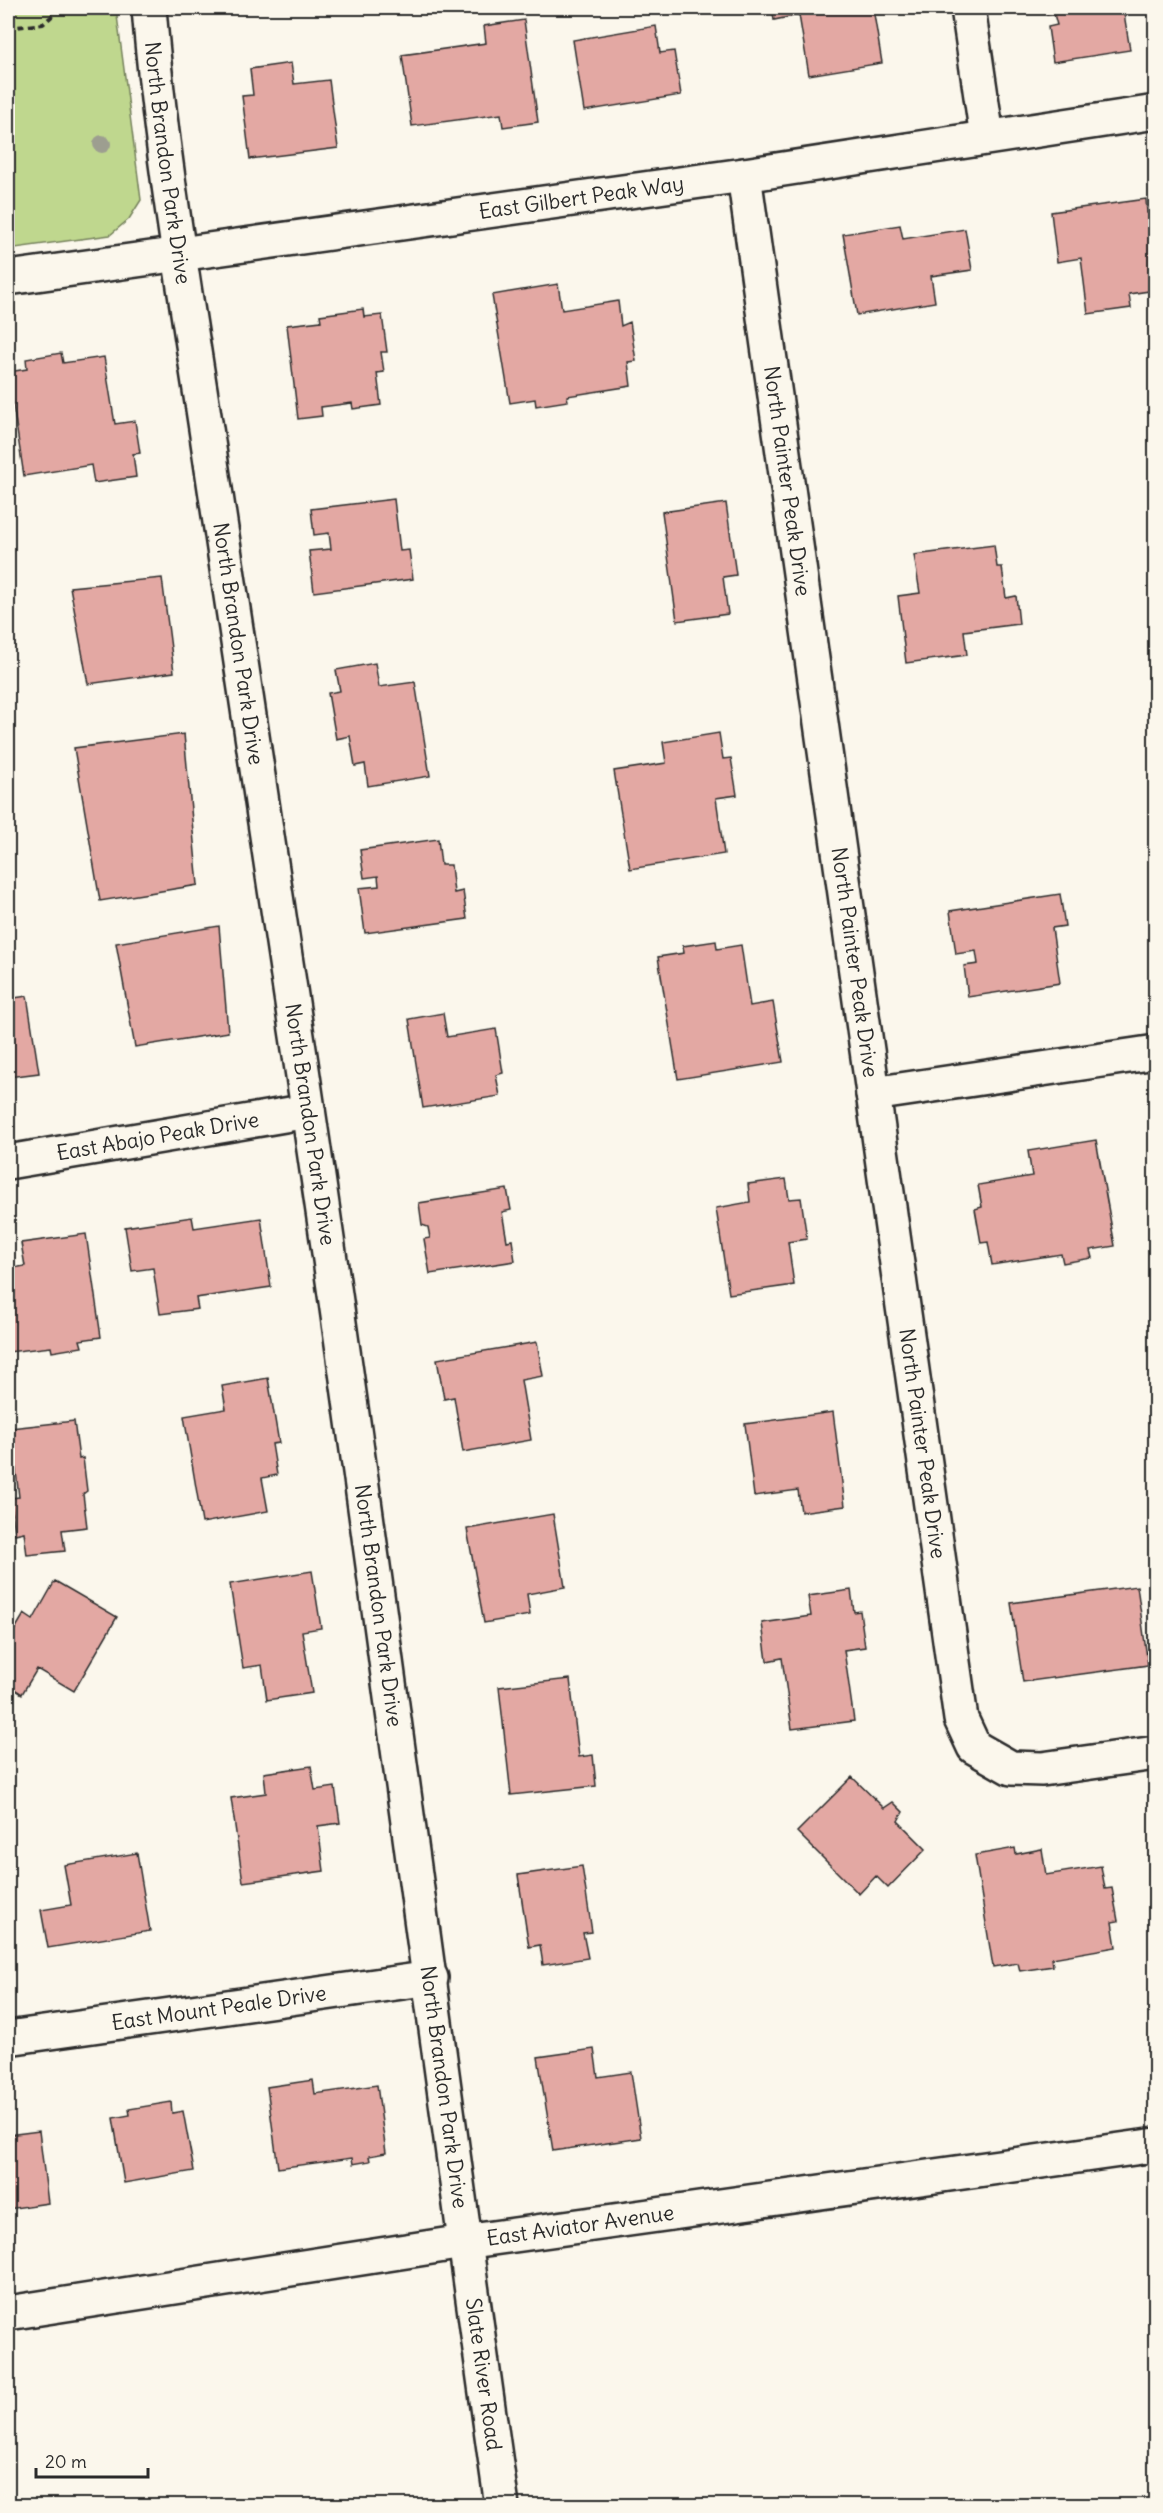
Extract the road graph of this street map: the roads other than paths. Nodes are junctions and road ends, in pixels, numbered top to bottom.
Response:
1 (149, 8) edge
2 (968, 8) edge
3 (1155, 112) edge
4 (987, 137) junction
5 (744, 175) junction
6 (180, 253) junction
7 (8, 278) edge
8 (1155, 1052) edge
9 (873, 1094) junction
10 (308, 1111) junction
11 (8, 1162) edge
12 (1155, 1753) edge
13 (431, 1978) junction
14 (8, 2038) edge
15 (1155, 2145) edge
16 (464, 2242) junction
17 (8, 2313) edge
18 (502, 2505) edge

1 - 6 street, North Brandon Park Drive
2 - 4 street
3 - 4 street, East Gilbert Peak Way
4 - 5 street, East Gilbert Peak Way
5 - 6 street, East Gilbert Peak Way
5 - 9 street, North Painter Peak Drive
6 - 7 street, East Gilbert Peak Way
6 - 10 street, North Brandon Park Drive
8 - 9 street
9 - 12 street, North Painter Peak Drive
10 - 11 street, East Abajo Peak Drive
10 - 13 street, North Brandon Park Drive
13 - 14 street, East Mount Peale Drive
13 - 16 street, North Brandon Park Drive
15 - 16 street, East Aviator Avenue
16 - 17 street, East Aviator Avenue
16 - 18 street, Slate River Road

